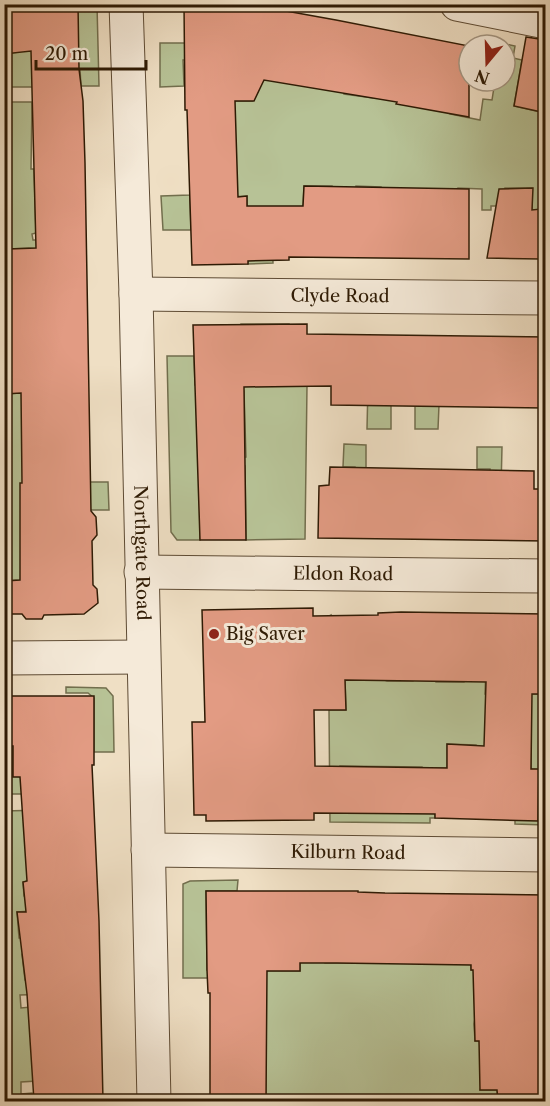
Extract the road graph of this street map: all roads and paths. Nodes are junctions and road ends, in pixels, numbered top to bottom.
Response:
1 (126, 4) edge
2 (457, 4) edge
3 (546, 22) edge
4 (136, 294) junction
5 (546, 298) edge
6 (141, 572) junction
7 (546, 576) edge
8 (143, 657) junction
9 (4, 658) edge
10 (148, 850) junction
11 (546, 855) edge
12 (154, 1101) edge

1 - 4 street, Northgate Road
2 - 3 street
4 - 5 street, Clyde Road
4 - 6 street, Northgate Road
6 - 7 street, Eldon Road
6 - 8 street, Northgate Road
8 - 9 street
8 - 10 street, Northgate Road
10 - 11 street, Kilburn Road
10 - 12 street, Northgate Road

